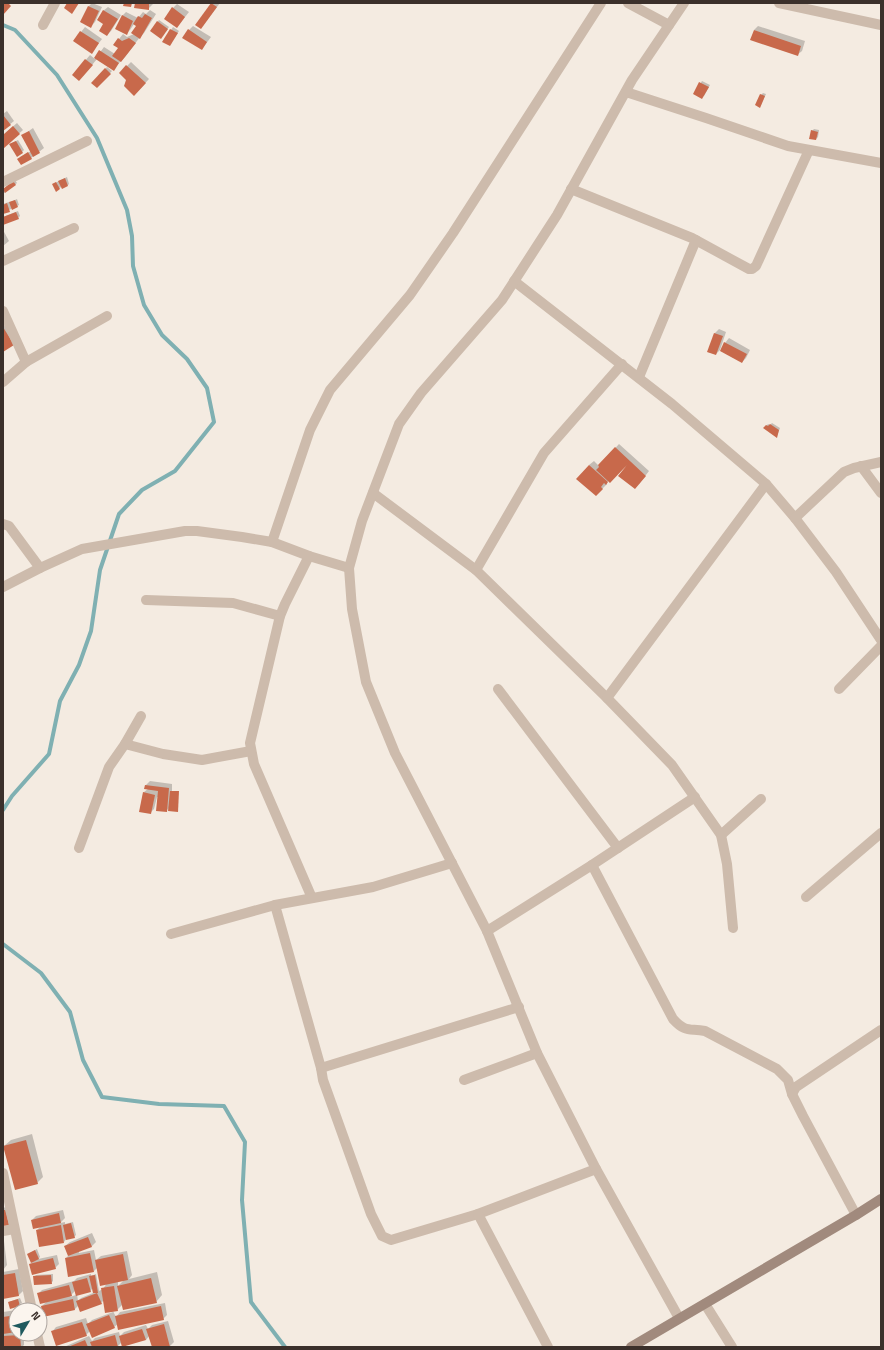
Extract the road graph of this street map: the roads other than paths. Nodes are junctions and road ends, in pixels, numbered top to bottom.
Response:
1 (55, 3) edge
2 (601, 3) edge
3 (628, 3) edge
4 (684, 3) edge
5 (779, 3) edge
6 (43, 25) dead end
7 (669, 25) junction
8 (881, 25) edge
9 (626, 92) junction
10 (87, 141) dead end
11 (809, 150) junction
12 (881, 163) edge
13 (3, 182) edge
14 (571, 189) junction
15 (74, 228) dead end
16 (696, 240) junction
17 (3, 261) edge
18 (514, 281) junction
19 (3, 311) edge
20 (107, 316) dead end
21 (26, 362) junction
22 (622, 364) junction
23 (639, 377) junction
24 (3, 382) edge
25 (881, 462) edge
26 (862, 466) junction
27 (766, 484) junction
28 (881, 493) edge
29 (373, 494) junction
30 (795, 518) junction
31 (3, 524) edge
32 (272, 542) junction
33 (309, 556) junction
34 (40, 568) junction
35 (349, 568) junction
36 (476, 570) junction
37 (3, 587) edge
38 (146, 600) dead end
39 (280, 616) junction
40 (881, 640) edge
41 (881, 646) edge
42 (498, 689) dead end
43 (839, 689) dead end
44 (607, 698) junction
45 (141, 716) dead end
46 (125, 744) junction
47 (251, 751) junction
48 (695, 797) junction
49 (761, 799) dead end
50 (881, 833) edge
51 (721, 835) junction
52 (79, 848) dead end
53 (618, 848) junction
54 (452, 863) junction
55 (592, 865) junction
56 (806, 897) dead end
57 (312, 898) junction
58 (275, 905) junction
59 (733, 928) dead end
60 (487, 932) junction
61 (171, 934) dead end
62 (519, 1007) junction
63 (881, 1030) edge
64 (537, 1053) junction
65 (321, 1068) junction
66 (464, 1080) dead end
67 (792, 1094) junction
68 (596, 1169) junction
69 (3, 1173) edge
70 (881, 1199) edge
71 (478, 1214) junction
72 (856, 1215) junction
73 (14, 1229) junction
74 (3, 1231) edge
75 (30, 1302) edge
76 (705, 1304) junction
77 (680, 1318) junction
78 (548, 1347) edge
79 (631, 1347) edge
80 (732, 1347) edge

1 - 6 street
2 - 32 street
3 - 7 street
4 - 7 street
5 - 8 street
7 - 9 street
9 - 11 street
9 - 14 street
10 - 13 street
11 - 12 street
11 - 16 street
14 - 16 street
14 - 18 street
15 - 17 street
16 - 23 street
18 - 22 street
18 - 29 street
19 - 21 street
20 - 21 street
21 - 24 street
22 - 23 street
22 - 36 street
23 - 27 street
25 - 26 street
26 - 28 street
26 - 30 street
27 - 30 street
27 - 44 street
29 - 35 street
29 - 36 street
30 - 40 street
31 - 34 street
32 - 33 street
32 - 34 street
33 - 35 street
33 - 39 street
34 - 37 street
35 - 54 street
36 - 44 street
38 - 39 street
39 - 47 street
41 - 43 street
42 - 53 street
44 - 48 street
45 - 46 street
46 - 47 street
46 - 52 street
47 - 57 street
48 - 51 street
48 - 53 street
49 - 51 street
50 - 56 street
51 - 59 street
53 - 55 street
54 - 57 street
54 - 60 street
55 - 60 street
55 - 67 street
57 - 58 street
58 - 61 street
58 - 65 street
60 - 62 street
62 - 64 street
62 - 65 street
63 - 67 street
64 - 66 street
64 - 68 street
65 - 71 street
67 - 72 street
68 - 71 street
68 - 77 street
69 - 73 street
70 - 72 main road
71 - 78 street
72 - 76 main road
73 - 74 street
73 - 75 street
76 - 77 main road
76 - 80 street
77 - 79 main road

